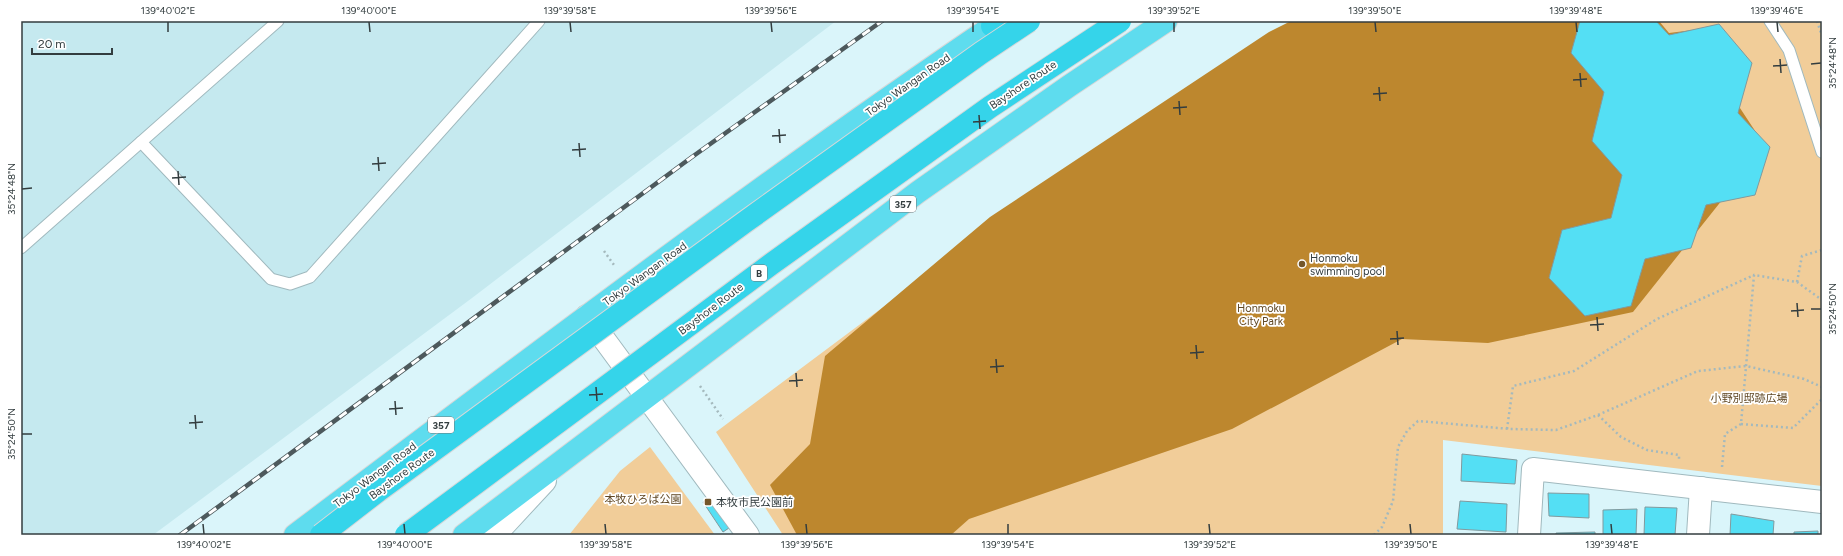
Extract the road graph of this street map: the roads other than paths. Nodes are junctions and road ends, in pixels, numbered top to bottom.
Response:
1 (278, 21) edge
2 (539, 21) edge
3 (1029, 21) edge
4 (1120, 21) edge
5 (1166, 21) edge
6 (1770, 21) edge
7 (997, 23) edge
8 (141, 142) junction
9 (1822, 152) edge
10 (21, 248) edge
11 (587, 316) junction
12 (647, 396) junction
13 (569, 456) junction
14 (1711, 489) junction
15 (1822, 502) edge
16 (295, 535) edge
17 (320, 535) edge
18 (406, 535) edge
19 (464, 535) edge
20 (494, 535) edge
21 (748, 535) edge
22 (1529, 535) edge
23 (1698, 535) edge

1 - 8 lane
2 - 8 lane
3 - 17 highway, Bayshore Route, bridge
4 - 18 highway, Bayshore Route / B, bridge
5 - 12 highway, 357
6 - 9 lane
7 - 11 highway, Tokyo Wangan Road / 357
8 - 10 lane
11 - 12 street
11 - 16 highway, Tokyo Wangan Road / 357
12 - 13 highway, 357
12 - 21 street
13 - 19 highway, 357
13 - 20 street
14 - 15 street
14 - 22 street
14 - 23 street

